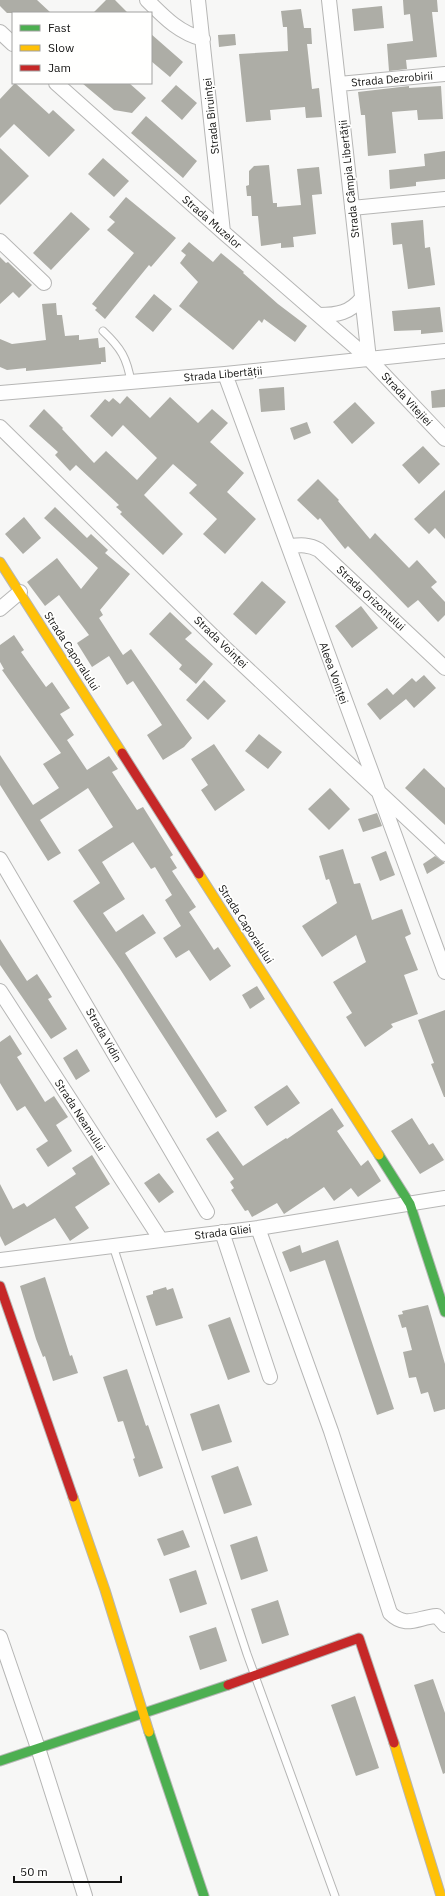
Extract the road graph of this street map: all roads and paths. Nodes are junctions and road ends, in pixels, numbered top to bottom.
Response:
1 (147, 0) edge
2 (198, 0) edge
3 (329, 0) edge
4 (0, 32) edge
5 (203, 39) junction
6 (12, 43) edge
7 (445, 74) edge
8 (57, 84) edge
9 (339, 84) junction
10 (445, 199) edge
11 (352, 208) junction
12 (223, 232) junction
13 (0, 241) edge
14 (44, 283) dead end
15 (362, 298) junction
16 (319, 315) junction
17 (103, 332) dead end
18 (445, 351) edge
19 (369, 359) junction
20 (225, 374) junction
21 (131, 382) junction
22 (0, 393) edge
23 (0, 427) edge
24 (445, 439) edge
25 (289, 546) junction
26 (0, 562) edge
27 (20, 592) junction
28 (0, 609) edge
29 (445, 668) edge
30 (376, 789) junction
31 (445, 854) edge
32 (0, 859) edge
33 (445, 972) edge
34 (0, 991) edge
35 (445, 1198) edge
36 (410, 1204) junction
37 (208, 1212) dead end
38 (258, 1228) junction
39 (222, 1232) junction
40 (161, 1240) junction
41 (113, 1246) junction
42 (0, 1260) edge
43 (0, 1286) edge
44 (445, 1312) edge
45 (270, 1377) dead end
46 (445, 1625) edge
47 (0, 1637) edge
48 (254, 1676) junction
49 (143, 1713) junction
50 (38, 1748) junction
51 (0, 1761) edge
52 (86, 1896) edge
53 (204, 1896) edge
54 (335, 1896) edge
55 (442, 1896) edge

1 - 5 street
2 - 5 street, Strada Biruinței
3 - 9 street, Strada Câmpia Libertății
4 - 6 street
5 - 12 street, Strada Biruinței
7 - 9 street, Strada Dezrobirii
8 - 12 street, Strada Muzelor
9 - 11 street, Strada Câmpia Libertății
10 - 11 street
11 - 15 street, Strada Câmpia Libertății
12 - 16 street, Strada Muzelor
13 - 14 street
15 - 16 street
15 - 19 street, Strada Câmpia Libertății
16 - 19 street, Strada Muzelor
17 - 21 lane
18 - 19 street, Strada Libertății
19 - 20 street, Strada Libertății
19 - 24 street, Strada Vitejiei
20 - 21 street, Strada Libertății
20 - 25 street, Aleea Voinței
21 - 22 street, Strada Libertății
23 - 30 street, Strada Voinței
25 - 29 street, Strada Orizontului
25 - 30 street, Aleea Voinței
26 - 27 street, Strada Caporalului
27 - 28 street
27 - 36 street, Strada Caporalului
30 - 31 street, Strada Voinței
30 - 33 street, Aleea Voinței
32 - 37 street, Strada Vidin
34 - 40 street, Strada Neamului
35 - 36 street, Strada Gliei
36 - 38 street, Strada Gliei
36 - 44 street, Strada Caporalului
38 - 39 street, Strada Gliei
38 - 46 street
39 - 40 street, Strada Gliei
39 - 45 street
40 - 41 street, Strada Gliei
41 - 42 street, Strada Gliei
41 - 48 lane
43 - 49 street
47 - 50 street
48 - 49 street
48 - 54 lane
48 - 55 street
49 - 50 street
49 - 53 street
50 - 51 street
50 - 52 street

